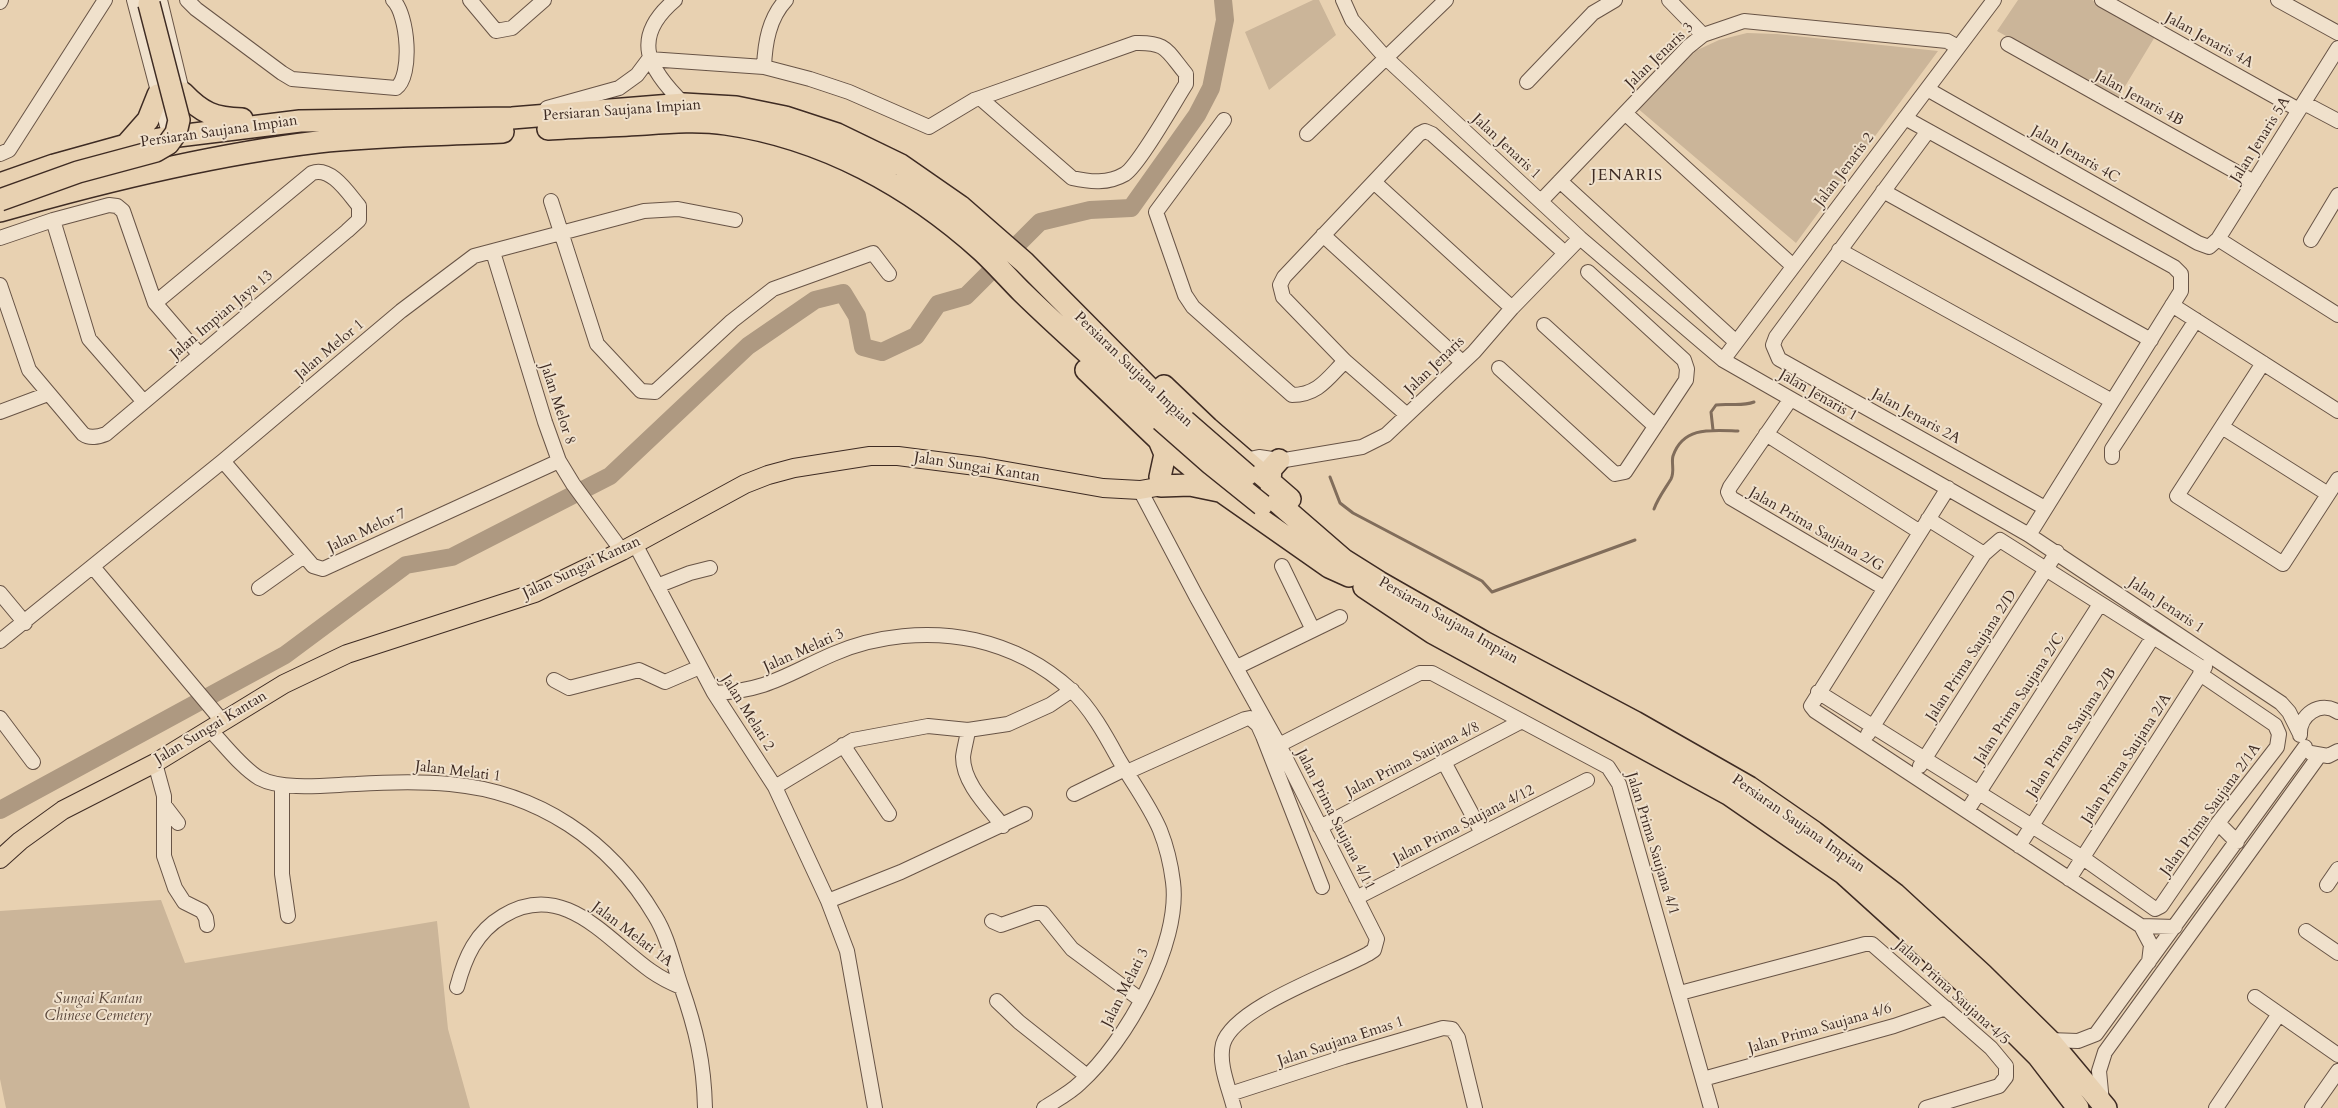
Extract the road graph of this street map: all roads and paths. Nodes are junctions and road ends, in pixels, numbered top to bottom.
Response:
1 (105, 0) edge
2 (187, 0) edge
3 (393, 0) edge
4 (470, 0) edge
5 (544, 0) edge
6 (675, 0) edge
7 (786, 0) edge
8 (1343, 0) edge
9 (1446, 0) edge
10 (1614, 0) edge
11 (1669, 0) edge
12 (1994, 0) edge
13 (2102, 0) edge
14 (2278, 0) edge
15 (148, 1) edge
16 (2338, 33) edge
17 (1703, 35) junction
18 (2008, 44) dead end
19 (1958, 47) junction
20 (2338, 48) edge
21 (1385, 57) junction
22 (649, 59) junction
23 (764, 67) junction
24 (1527, 82) dead end
25 (1927, 89) junction
26 (183, 93) junction
27 (158, 95) junction
28 (980, 98) junction
29 (684, 104) junction
30 (2301, 106) junction
31 (1625, 113) junction
32 (512, 118) junction
33 (1905, 118) junction
34 (1224, 120) dead end
35 (300, 121) junction
36 (2338, 121) edge
37 (1928, 131) junction
38 (1307, 134) dead end
39 (176, 140) junction
40 (319, 142) junction
41 (126, 145) junction
42 (0, 154) edge
43 (104, 181) junction
44 (1560, 181) junction
45 (1374, 182) junction
46 (2254, 182) junction
47 (0, 184) edge
48 (1883, 192) junction
49 (2338, 196) edge
50 (0, 200) edge
51 (550, 201) dead end
52 (1541, 201) junction
53 (0, 211) edge
54 (2334, 212) edge
55 (53, 220) junction
56 (735, 220) dead end
57 (560, 234) junction
58 (1323, 235) junction
59 (0, 238) edge
60 (1580, 238) junction
61 (2311, 240) dead end
62 (994, 242) junction
63 (2214, 243) junction
64 (1839, 250) junction
65 (493, 252) junction
66 (1565, 253) junction
67 (1026, 259) junction
68 (1793, 266) junction
69 (1588, 272) dead end
70 (889, 274) dead end
71 (0, 285) edge
72 (1640, 290) junction
73 (156, 304) junction
74 (2172, 305) junction
75 (1626, 307) junction
76 (1512, 308) junction
77 (2338, 315) edge
78 (2196, 320) junction
79 (5, 322) edge
80 (1544, 325) dead end
81 (2151, 340) junction
82 (1736, 342) junction
83 (199, 354) junction
84 (1723, 360) junction
85 (1345, 361) junction
86 (1462, 362) junction
87 (2263, 363) junction
88 (1499, 368) dead end
89 (48, 394) junction
90 (1790, 400) junction
91 (2112, 401) junction
92 (144, 402) junction
93 (2338, 411) edge
94 (0, 412) edge
95 (1407, 415) junction
96 (1164, 423) junction
97 (1655, 426) junction
98 (2222, 427) junction
99 (1766, 434) junction
100 (2112, 457) dead end
101 (1279, 460) junction
102 (223, 461) junction
103 (559, 461) junction
104 (1200, 474) junction
105 (2338, 479) edge
106 (1161, 482) junction
107 (1260, 482) junction
108 (1120, 488) junction
109 (1948, 488) junction
110 (1140, 490) junction
111 (1222, 492) junction
112 (2328, 494) junction
113 (2045, 508) junction
114 (1928, 519) junction
115 (1920, 532) junction
116 (2029, 535) junction
117 (628, 547) junction
118 (2057, 552) junction
119 (1984, 554) junction
120 (304, 556) junction
121 (1282, 566) dead end
122 (93, 567) junction
123 (710, 568) dead end
124 (2046, 570) junction
125 (1349, 576) junction
126 (657, 586) junction
127 (259, 588) dead end
128 (1884, 588) junction
129 (0, 593) edge
130 (2100, 604) junction
131 (1340, 617) dead end
132 (24, 623) junction
133 (1313, 630) junction
134 (2153, 637) junction
135 (0, 641) edge
136 (2212, 656) junction
137 (700, 667) junction
138 (1237, 667) junction
139 (2202, 672) junction
140 (554, 680) dead end
141 (1072, 690) junction
142 (714, 693) junction
143 (1815, 696) junction
144 (2281, 702) junction
145 (2330, 707) edge
146 (0, 718) edge
147 (1522, 721) junction
148 (216, 726) junction
149 (1873, 726) junction
150 (968, 730) junction
151 (2300, 734) junction
152 (1863, 743) junction
153 (1279, 745) junction
154 (843, 746) junction
155 (2305, 747) junction
156 (2337, 753) edge
157 (2319, 756) junction
158 (1925, 759) junction
159 (33, 762) dead end
160 (1444, 762) junction
161 (155, 763) junction
162 (1126, 771) junction
163 (1914, 776) junction
164 (1587, 780) dead end
165 (282, 785) junction
166 (774, 787) junction
167 (1979, 793) junction
168 (1074, 794) dead end
169 (165, 806) junction
170 (1967, 812) junction
171 (889, 814) dead end
172 (1025, 814) dead end
173 (178, 823) dead end
174 (2218, 824) junction
175 (1003, 826) junction
176 (1320, 826) junction
177 (2032, 826) junction
178 (1482, 833) junction
179 (2237, 842) junction
180 (2019, 846) junction
181 (2083, 858) junction
182 (0, 860) edge
183 (2338, 869) edge
184 (2069, 879) junction
185 (2327, 885) dead end
186 (1322, 887) dead end
187 (1356, 898) junction
188 (828, 901) junction
189 (288, 916) dead end
190 (992, 920) dead end
191 (207, 925) dead end
192 (2141, 926) junction
193 (2175, 927) junction
194 (2306, 932) dead end
195 (2338, 953) edge
196 (2149, 962) junction
197 (457, 987) dead end
198 (682, 987) junction
199 (1680, 993) junction
200 (2255, 997) dead end
201 (1141, 1000) junction
202 (998, 1001) dead end
203 (1946, 1008) junction
204 (2279, 1014) junction
205 (2049, 1040) junction
206 (2338, 1055) edge
207 (2338, 1071) edge
208 (1088, 1076) junction
209 (1703, 1079) junction
210 (1230, 1094) junction
211 (1976, 1094) junction
212 (2104, 1105) edge
213 (705, 1108) edge
214 (875, 1108) edge
215 (1044, 1108) edge
216 (1234, 1108) edge
217 (1475, 1108) edge
218 (1711, 1108) edge
219 (1926, 1108) edge
220 (1980, 1108) edge
221 (2078, 1108) edge
222 (2216, 1108) edge
223 (2312, 1108) edge

1 - 42 street
2 - 3 street
4 - 5 street
6 - 22 street
7 - 23 street
8 - 21 street, Jalan Jenaris 1
9 - 21 street
10 - 24 street
11 - 17 street
12 - 19 street, Jalan Jenaris 2
13 - 30 street, Jalan Jenaris 4A
14 - 16 street
15 - 26 street
15 - 27 street
15 - 50 highway, bridge
17 - 19 street, Jalan Jenaris 3
17 - 31 street, Jalan Jenaris 3
18 - 46 street, Jalan Jenaris 4B
19 - 25 street, Jalan Jenaris 2
20 - 30 street, Jalan Jenaris 5A
21 - 38 street
21 - 52 street, Jalan Jenaris 1
22 - 23 street
22 - 29 street
22 - 32 street
23 - 28 street
25 - 33 street, Jalan Jenaris 2
25 - 63 street, Jalan Jenaris 4C
26 - 35 highway
26 - 39 street
27 - 39 street
27 - 41 highway
28 - 28 street
29 - 32 highway, Persiaran Saujana Impian
29 - 62 highway, Persiaran Saujana Impian
30 - 36 street, Jalan Jenaris 4A
30 - 46 street, Jalan Jenaris 5A
31 - 44 street, Jalan Jenaris 3
31 - 68 street
32 - 35 highway, Persiaran Saujana Impian
33 - 37 street
33 - 68 street, Jalan Jenaris 2
34 - 85 street
35 - 39 highway, Persiaran Saujana Impian
37 - 48 street
37 - 74 street
39 - 40 highway
39 - 41 highway, Persiaran Saujana Impian
39 - 43 highway
40 - 43 highway, Persiaran Saujana Impian
40 - 62 highway, Persiaran Saujana Impian
41 - 47 highway, Persiaran Saujana Impian
43 - 53 highway, Persiaran Saujana Impian
44 - 52 street, Jalan Jenaris 3
44 - 82 street
45 - 58 street
45 - 66 street
45 - 76 street
46 - 63 street, Jalan Jenaris 5A
48 - 64 street
48 - 81 street
49 - 54 street
51 - 57 street
52 - 60 street, Jalan Jenaris 1
54 - 61 street
55 - 59 street
55 - 73 street
55 - 92 street
56 - 57 street, Jalan Melor 1
57 - 65 street, Jalan Melor 1
57 - 70 street
58 - 85 street
58 - 86 street
60 - 66 street, Jalan Jenaris
60 - 72 street, Jalan Jenaris 1
62 - 67 highway
62 - 96 highway, Persiaran Saujana Impian
63 - 77 street, Jalan Jenaris 4C
64 - 91 street
64 - 113 street, Jalan Jenaris 2A
65 - 102 street, Jalan Melor 1
65 - 103 street, Jalan Melor 8
66 - 76 street, Jalan Jenaris
67 - 96 highway, Persiaran Saujana Impian
67 - 107 highway
68 - 82 street, Jalan Jenaris 2
69 - 75 street
71 - 79 street
72 - 75 street
72 - 84 street, Jalan Jenaris 1
73 - 83 street
73 - 83 street, Jalan Impian Jaya 13
74 - 78 street
74 - 81 street
75 - 97 street
76 - 86 street, Jalan Jenaris
78 - 87 street
78 - 100 street
79 - 89 street
80 - 97 street
81 - 91 street
82 - 84 street, Jalan Jenaris 2
83 - 92 street, Jalan Impian Jaya 13
84 - 90 street, Jalan Jenaris 1
85 - 95 street
86 - 95 street, Jalan Jenaris
87 - 93 street
87 - 98 street
88 - 97 street
89 - 92 street, Jalan Impian Jaya 13
89 - 94 street
90 - 99 street, Jalan Prima Saujana 2/G
90 - 109 street, Jalan Jenaris 1
91 - 113 street
95 - 101 street, Jalan Jenaris
96 - 104 highway
96 - 106 highway
96 - 107 highway, Persiaran Saujana Impian, bridge
98 - 112 street
98 - 112 street
99 - 115 street
99 - 128 street, Jalan Prima Saujana 2/G
101 - 107 highway
101 - 107 street, Jalan Jenaris
102 - 120 street, Jalan Melor 7
102 - 122 street, Jalan Melor 1
103 - 117 street, Jalan Melor 8
103 - 120 street, Jalan Melor 7
104 - 106 main road, Jalan Sungai Kantan
104 - 107 main road, Jalan Sungai Kantan
104 - 111 highway
105 - 112 street
106 - 108 main road, Jalan Sungai Kantan
106 - 110 main road, Jalan Sungai Kantan
106 - 111 highway
107 - 125 highway, Persiaran Saujana Impian
107 - 205 highway, Persiaran Saujana Impian
108 - 110 main road, Jalan Sungai Kantan
108 - 117 main road, Jalan Sungai Kantan
109 - 114 street
109 - 116 street, Jalan Jenaris 1
110 - 138 street, Jalan Prima Saujana 4/11
111 - 125 highway
113 - 116 street
114 - 115 street
114 - 119 street
115 - 128 street
116 - 118 street, Jalan Jenaris 1
117 - 126 street, Jalan Melati 2
117 - 148 main road, Jalan Sungai Kantan
118 - 124 street, Jalan Prima Saujana 2/D
118 - 136 street, Jalan Jenaris 1
119 - 124 street, Jalan Prima Saujana 2/1A
119 - 149 street
120 - 127 street
121 - 133 street
122 - 132 street, Jalan Melor 1
122 - 148 street, Jalan Melati 1
123 - 126 street
124 - 130 street, Jalan Prima Saujana 2/1A
124 - 158 street, Jalan Prima Saujana 2/D
125 - 221 highway, Persiaran Saujana Impian
126 - 137 street, Jalan Melati 2
128 - 143 street
129 - 132 street
130 - 134 street, Jalan Prima Saujana 2/1A
130 - 167 street, Jalan Prima Saujana 2/C
131 - 133 street
132 - 135 street, Jalan Melor 1
133 - 138 street
134 - 139 street, Jalan Prima Saujana 2/1A
134 - 177 street, Jalan Prima Saujana 2/B
136 - 139 street, Jalan Prima Saujana 2/A
136 - 144 street, Jalan Jenaris 1
137 - 140 street
137 - 142 street, Jalan Melati 2
138 - 153 street, Jalan Prima Saujana 4/11
139 - 174 street, Jalan Prima Saujana 2/1A
139 - 181 street, Jalan Prima Saujana 2/A
141 - 142 street, Jalan Melati 3
141 - 150 street
141 - 162 street, Jalan Melati 3
142 - 166 street, Jalan Melati 2
143 - 149 street
143 - 152 street
144 - 145 street
144 - 151 street
145 - 151 street
146 - 159 street
147 - 153 street, Jalan Prima Saujana 4/1
147 - 160 street, Jalan Prima Saujana 4/8
147 - 199 street, Jalan Prima Saujana 4/1
148 - 161 main road, Jalan Sungai Kantan
148 - 165 street, Jalan Melati 1
149 - 152 street
149 - 158 street
150 - 154 street
150 - 175 street
151 - 155 street
152 - 163 street
153 - 176 street, Jalan Prima Saujana 4/11
154 - 166 street
154 - 171 street
155 - 157 street
155 - 179 street
156 - 157 street
157 - 212 street
158 - 163 street, Jalan Prima Saujana 2/D
158 - 167 street
160 - 176 street, Jalan Prima Saujana 4/8
160 - 178 street
161 - 169 street
161 - 182 main road, Jalan Sungai Kantan
162 - 168 street
162 - 186 street
162 - 201 street, Jalan Melati 3
163 - 170 street
164 - 178 street, Jalan Prima Saujana 4/12
165 - 189 street
165 - 198 street, Jalan Melati 1
166 - 188 street, Jalan Melati 2
167 - 170 street, Jalan Prima Saujana 2/C
167 - 177 street
169 - 173 street
169 - 191 street
170 - 180 street
172 - 175 street
174 - 179 street
174 - 181 street, Jalan Prima Saujana 2/1A
175 - 188 street
176 - 187 street, Jalan Prima Saujana 4/11
177 - 180 street, Jalan Prima Saujana 2/B
177 - 181 street
178 - 187 street, Jalan Prima Saujana 4/12
179 - 193 street
180 - 184 street
181 - 184 street, Jalan Prima Saujana 2/A
183 - 185 street
184 - 192 street
187 - 210 street, Jalan Prima Saujana 4/11
188 - 214 street, Jalan Melati 2
190 - 201 street
192 - 193 street
192 - 196 street
193 - 196 street
194 - 195 street
196 - 205 street
197 - 198 street, Jalan Melati 1A
198 - 213 street, Jalan Melati 1
199 - 203 street, Jalan Prima Saujana 4/5
199 - 209 street, Jalan Prima Saujana 4/1
200 - 204 street
201 - 208 street, Jalan Melati 3
202 - 208 street
203 - 209 street, Jalan Prima Saujana 4/6
203 - 211 street, Jalan Prima Saujana 4/5
204 - 206 street
204 - 222 street
205 - 212 highway, Persiaran Saujana Impian
207 - 223 street
208 - 215 street, Jalan Melati 3
209 - 218 street, Jalan Prima Saujana 4/1
210 - 216 street, Jalan Prima Saujana 4/11
210 - 217 street, Jalan Saujana Emas 1
211 - 219 street, Jalan Prima Saujana 4/5
211 - 220 street

